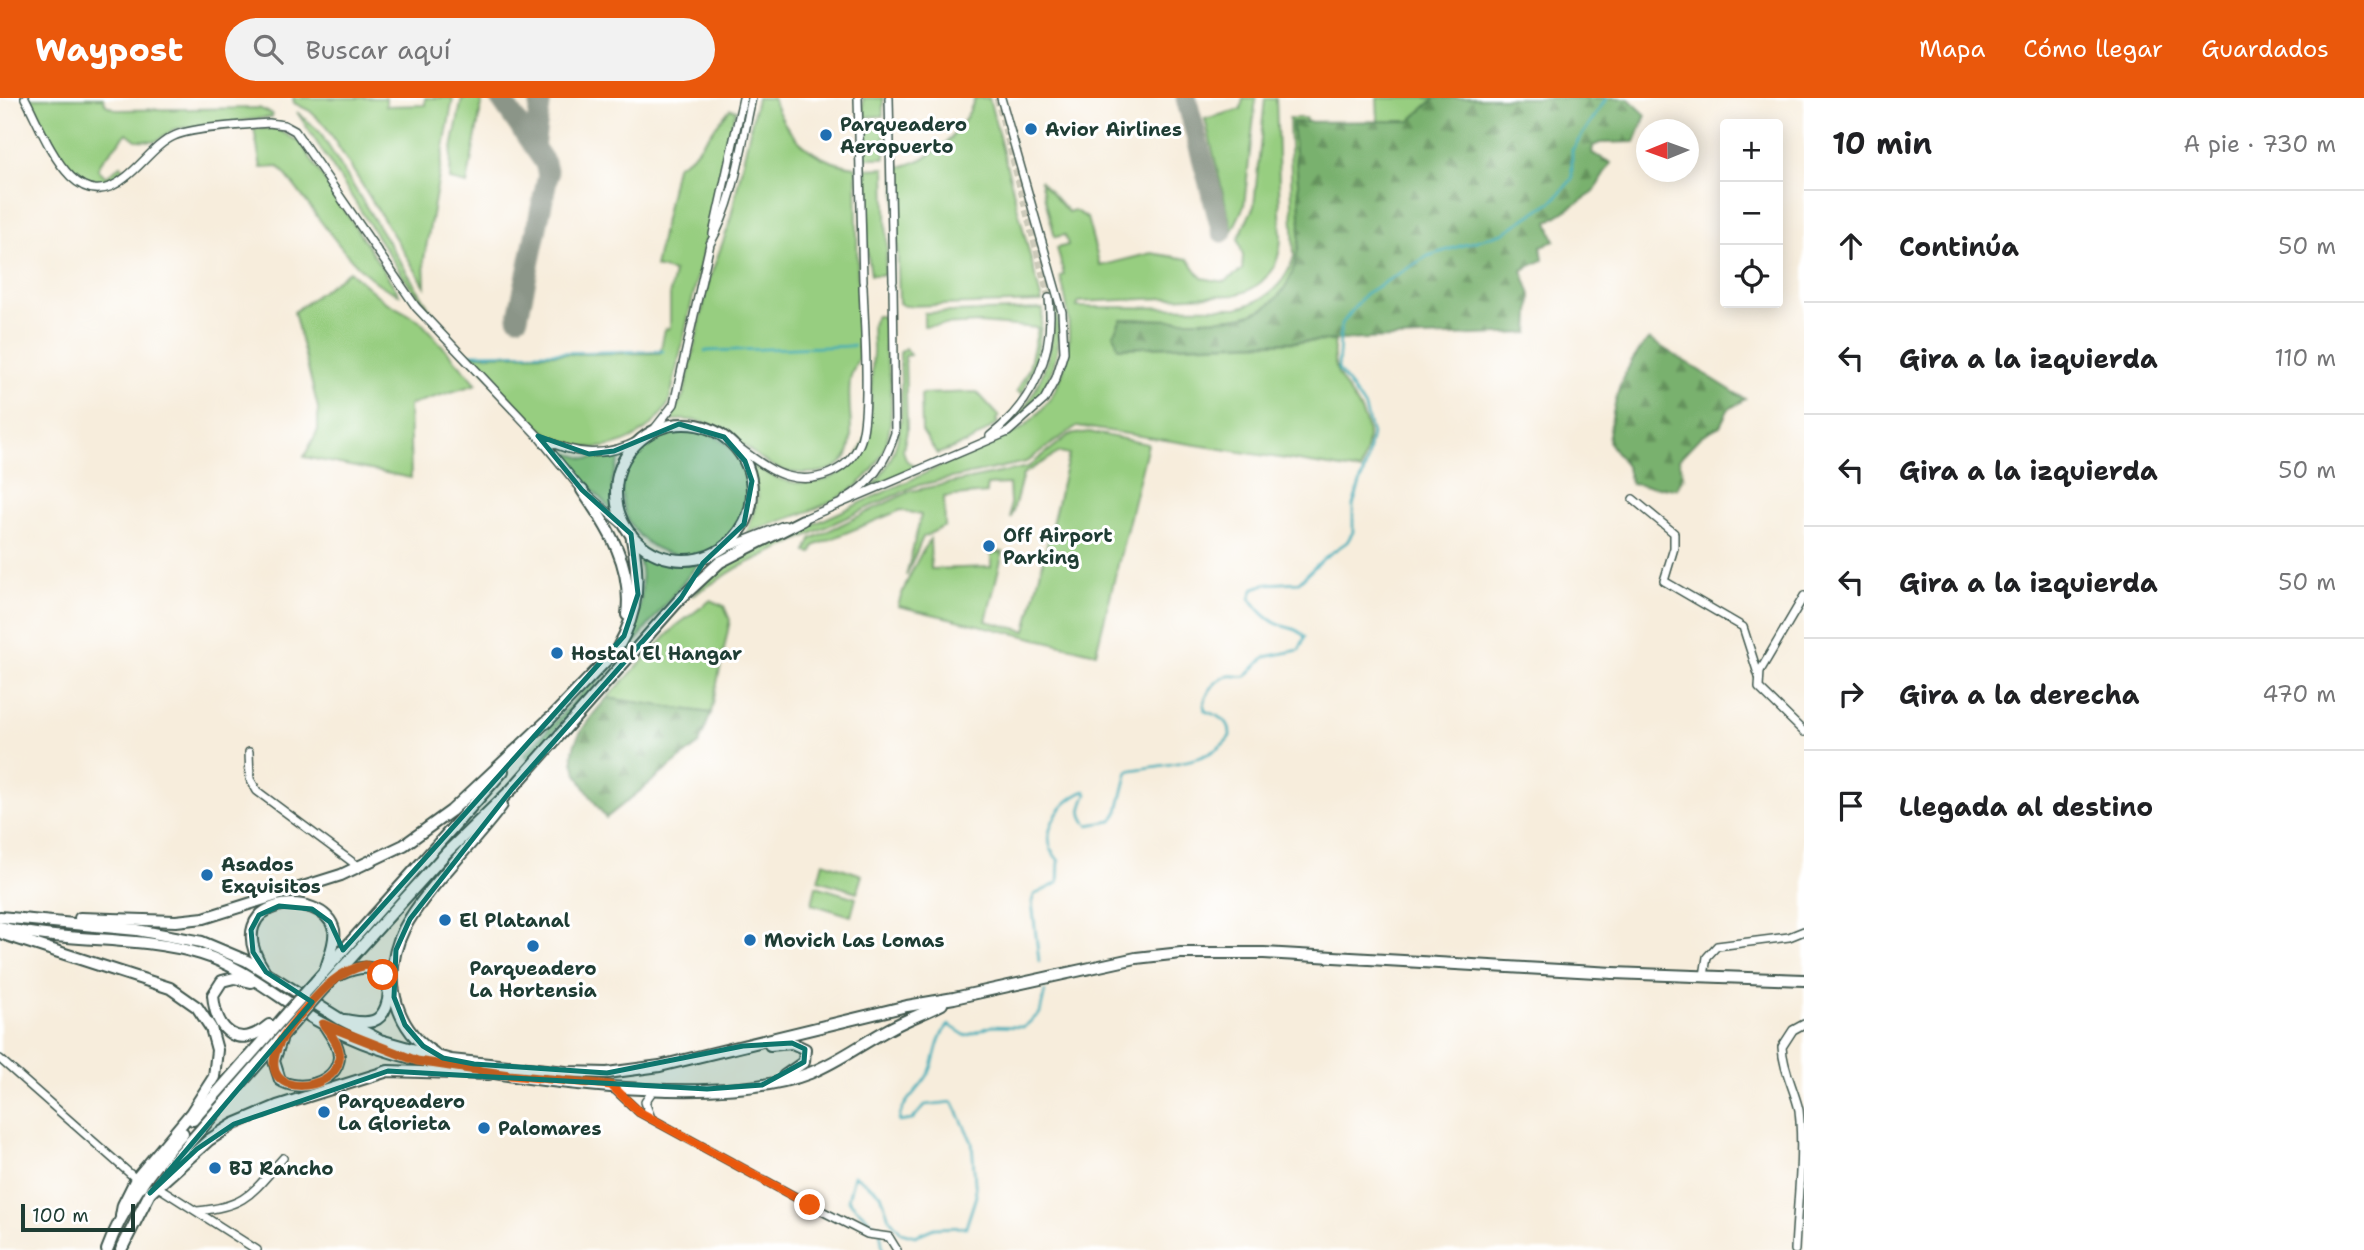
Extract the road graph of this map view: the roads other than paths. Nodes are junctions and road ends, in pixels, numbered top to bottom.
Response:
1 (25, 98) edge
2 (743, 98) edge
3 (752, 98) edge
4 (858, 98) edge
5 (889, 98) edge
6 (1001, 98) edge
7 (710, 244) junction
8 (1049, 298) tunnel mouth
9 (652, 432) junction
10 (538, 436) junction
11 (640, 440) junction
12 (984, 441) junction
13 (732, 443) junction
14 (582, 490) junction
15 (1633, 499) dead end
16 (830, 509) junction
17 (803, 520) junction
18 (628, 531) junction
19 (718, 552) junction
20 (1804, 596) edge
21 (681, 598) junction
22 (624, 636) junction
23 (1759, 677) junction
24 (549, 719) junction
25 (1804, 732) edge
26 (248, 752) dead end
27 (512, 789) junction
28 (360, 867) junction
29 (0, 916) edge
30 (0, 927) edge
31 (1804, 931) edge
32 (0, 933) edge
33 (266, 972) junction
34 (329, 974) junction
35 (1704, 976) junction
36 (1804, 980) edge
37 (262, 985) junction
38 (954, 998) junction
39 (293, 1015) junction
40 (340, 1019) junction
41 (323, 1024) junction
42 (1804, 1024) edge
43 (282, 1036) junction
44 (743, 1046) junction
45 (443, 1058) junction
46 (0, 1059) edge
47 (509, 1075) junction
48 (611, 1085) junction
49 (762, 1085) junction
50 (655, 1088) junction
51 (652, 1118) junction
52 (283, 1158) dead end
53 (136, 1179) junction
54 (154, 1190) junction
55 (196, 1211) junction
56 (121, 1216) junction
57 (107, 1250) edge
58 (121, 1250) edge
59 (257, 1250) edge
60 (897, 1250) edge
61 (1795, 1250) edge

1 - 10 street
2 - 7 street
3 - 7 street
4 - 13 street
5 - 16 street
6 - 12 street
7 - 9 street
8 - 12 street
9 - 11 main road
9 - 13 main road
10 - 11 street
10 - 14 street
11 - 18 main road
12 - 16 street
13 - 19 main road
14 - 18 street
14 - 22 main road
15 - 23 street
16 - 17 street
17 - 19 street
17 - 21 main road
18 - 19 main road
18 - 22 main road
19 - 21 main road
20 - 23 street
21 - 27 main road
22 - 24 main road
23 - 25 street
24 - 28 main road
24 - 34 main road
26 - 28 street
27 - 34 main road
27 - 45 main road
28 - 29 main road
29 - 33 main road
30 - 37 main road
31 - 35 street
32 - 53 main road
33 - 34 main road
33 - 40 main road
34 - 39 main road, bridge
34 - 40 main road
35 - 36 main road
35 - 38 main road
37 - 39 main road
37 - 41 main road
38 - 44 main road
38 - 49 main road
39 - 43 main road
39 - 56 main road
40 - 45 main road
41 - 43 main road
41 - 47 main road
42 - 61 street
43 - 54 main road
44 - 45 main road
44 - 49 main road
46 - 53 street
47 - 48 main road
47 - 54 main road
48 - 50 main road
48 - 51 street
49 - 50 main road
50 - 51 street
51 - 60 street
52 - 55 street
53 - 56 main road
54 - 55 street
54 - 58 main road
55 - 59 street
56 - 57 main road

